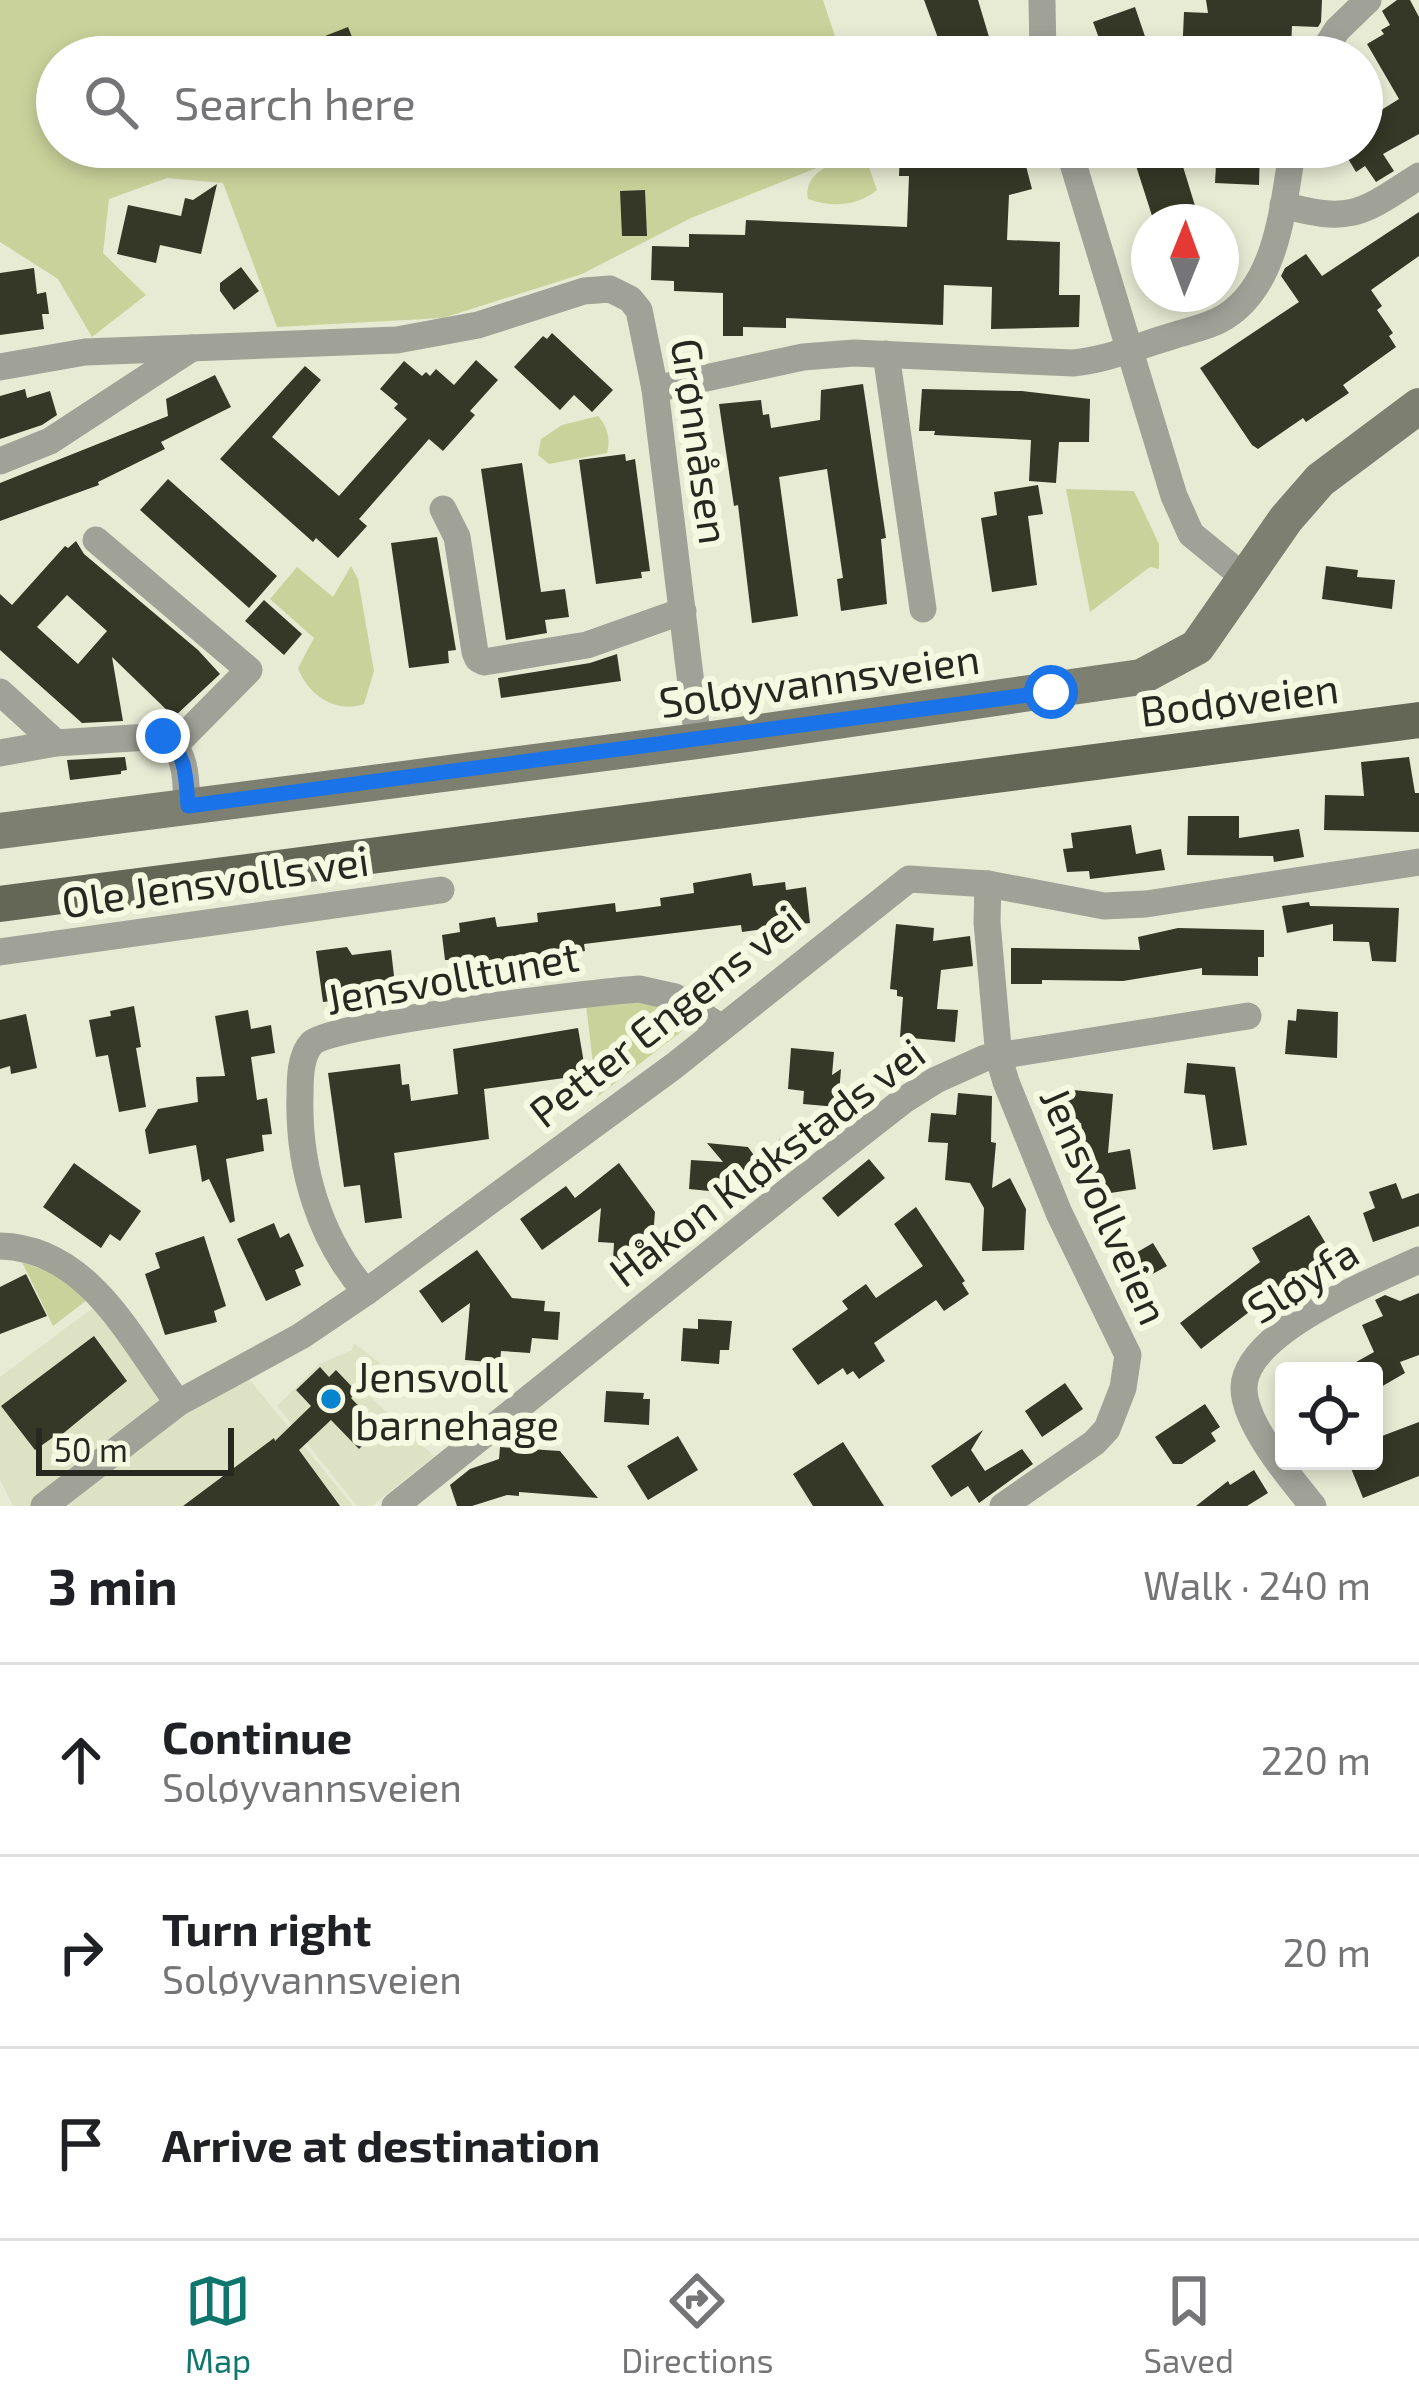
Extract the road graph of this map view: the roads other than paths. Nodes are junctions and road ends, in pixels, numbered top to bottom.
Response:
1 (1042, 0) edge
2 (1368, 0) edge
3 (1043, 36) edge
4 (1333, 36) edge
5 (1075, 168) edge
6 (1289, 168) edge
7 (1419, 176) edge
8 (1283, 205) junction
9 (195, 346) junction
10 (1130, 353) junction
11 (886, 354) junction
12 (0, 368) edge
13 (655, 389) junction
14 (1419, 406) edge
15 (0, 461) edge
16 (442, 509) dead end
17 (96, 540) dead end
18 (1246, 579) junction
19 (923, 609) dead end
20 (683, 611) junction
21 (0, 692) edge
22 (1419, 720) edge
23 (698, 741) junction
24 (56, 743) junction
25 (176, 744) junction
26 (0, 753) edge
27 (188, 806) junction
28 (0, 831) edge
29 (1419, 862) edge
30 (988, 884) junction
31 (441, 890) dead end
32 (0, 904) edge
33 (0, 952) edge
34 (1247, 1016) dead end
35 (720, 1027) junction
36 (1000, 1058) junction
37 (0, 1246) edge
38 (1419, 1260) edge
39 (366, 1292) junction
40 (178, 1403) junction
41 (44, 1506) edge
42 (395, 1506) edge
43 (1003, 1506) edge
44 (1313, 1506) edge

1 - 3 street
2 - 4 street
5 - 10 street
6 - 8 street
7 - 8 street
8 - 10 street
9 - 12 street, Grønnåsen
9 - 13 street, Grønnåsen
9 - 15 street
10 - 11 street
10 - 18 street
11 - 13 street
11 - 19 street
13 - 20 street, Grønnåsen
14 - 18 street, Soløyvannsveien
16 - 20 street
17 - 25 street
18 - 23 street, Soløyvannsveien
20 - 23 street, Grønnåsen
21 - 24 street
22 - 32 main road, Bodøveien
23 - 27 street, Soløyvannsveien
24 - 25 street
24 - 26 street
25 - 27 street
27 - 28 street, Soløyvannsveien
29 - 30 street, Petter Engens vei
30 - 35 street, Petter Engens vei
30 - 36 street, Jensvollveien
31 - 33 street, Ole Jensvolls vei
34 - 36 street, Håkon Kløkstads vei
35 - 39 street, Petter Engens vei
35 - 39 street, Jensvolltunet
36 - 42 street, Håkon Kløkstads vei
36 - 43 street, Jensvollveien
37 - 40 street
38 - 44 street, Sløyfa
39 - 40 street, Petter Engens vei
40 - 41 street, Petter Engens vei

